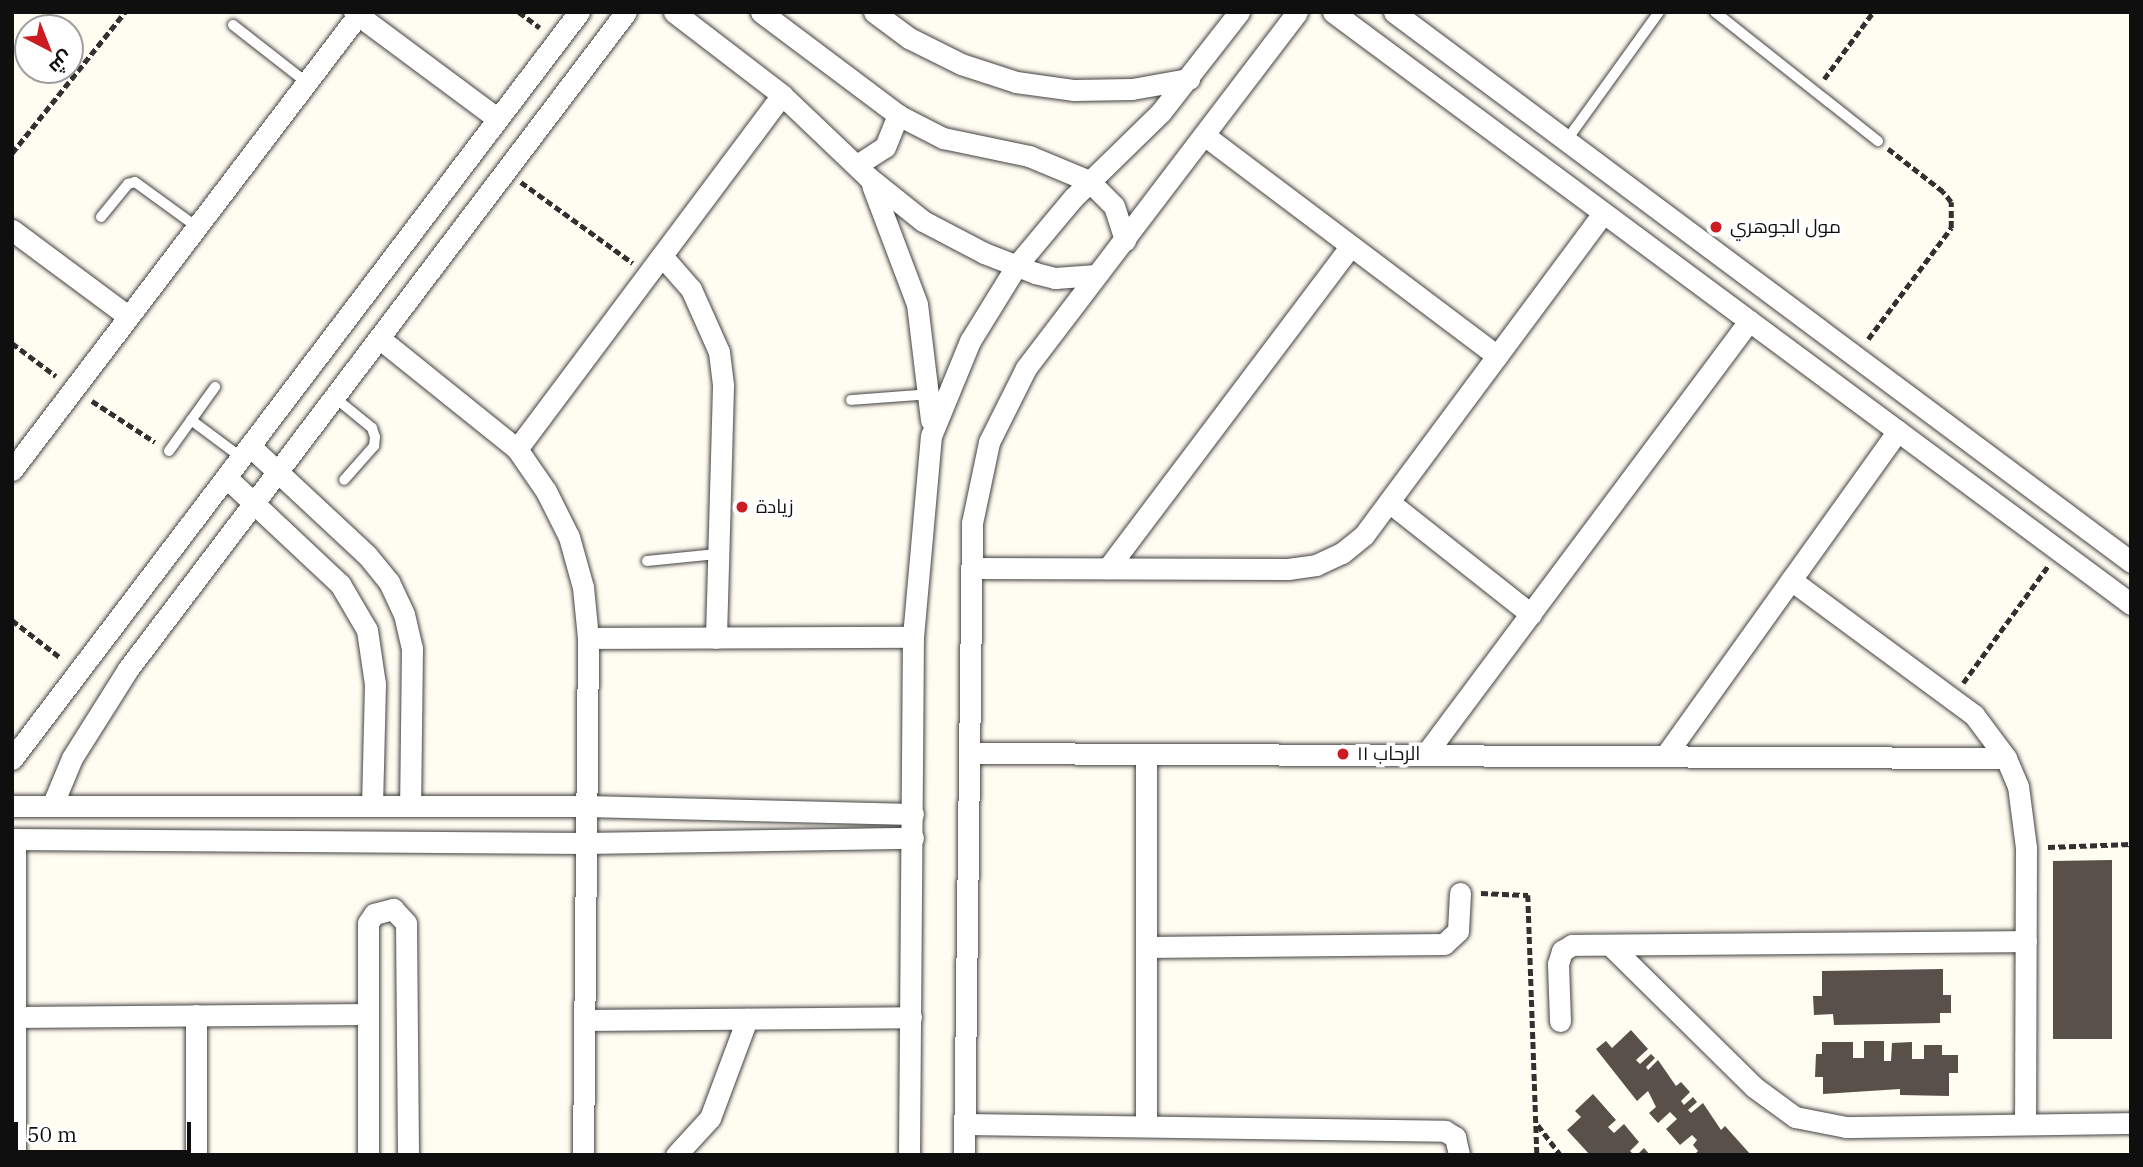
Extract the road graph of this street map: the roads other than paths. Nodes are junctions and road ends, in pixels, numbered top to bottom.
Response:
1 (579, 12) edge
2 (626, 12) edge
3 (674, 12) edge
4 (761, 12) edge
5 (874, 12) edge
6 (1239, 12) edge
7 (1297, 12) edge
8 (1333, 12) edge
9 (1394, 12) edge
10 (1659, 12) edge
11 (1715, 12) edge
12 (356, 14) edge
13 (233, 25) dead end
14 (1189, 79) junction
15 (306, 82) junction
16 (782, 95) junction
17 (898, 115) junction
18 (498, 119) junction
19 (1204, 135) junction
20 (1566, 141) junction
21 (1878, 141) road end
22 (863, 171) junction
23 (1089, 181) junction
24 (1603, 213) junction
25 (101, 217) dead end
26 (197, 227) junction
27 (12, 230) edge
28 (1125, 240) junction
29 (1351, 246) junction
30 (662, 256) junction
31 (1017, 265) junction
32 (1096, 275) junction
33 (128, 316) junction
34 (1749, 321) junction
35 (379, 338) junction
36 (1496, 356) junction
37 (215, 387) dead end
38 (930, 394) junction
39 (334, 397) junction
40 (851, 400) dead end
41 (191, 420) junction
42 (1898, 431) junction
43 (931, 436) junction
44 (517, 449) junction
45 (169, 451) road end
46 (247, 453) junction
47 (14, 465) edge
48 (278, 472) junction
49 (228, 479) junction
50 (344, 480) dead end
51 (1389, 502) junction
52 (253, 503) junction
53 (718, 554) junction
54 (647, 561) dead end
55 (2131, 562) edge
56 (971, 568) junction
57 (1108, 568) junction
58 (1791, 580) junction
59 (2131, 604) edge
60 (1531, 614) junction
61 (588, 638) junction
62 (716, 638) junction
63 (913, 638) junction
64 (970, 753) junction
65 (1146, 754) junction
66 (1425, 755) junction
67 (1665, 756) junction
68 (2006, 758) junction
69 (12, 759) edge
70 (12, 806) edge
71 (52, 806) junction
72 (372, 806) junction
73 (410, 806) junction
74 (585, 806) junction
75 (913, 814) junction
76 (913, 838) junction
77 (14, 839) edge
78 (585, 843) junction
79 (1461, 893) road end
80 (2026, 941) junction
81 (1610, 945) junction
82 (1146, 947) junction
83 (368, 1014) junction
84 (196, 1015) junction
85 (15, 1017) junction
86 (911, 1017) junction
87 (747, 1019) junction
88 (584, 1020) junction
89 (1560, 1021) dead end
90 (2131, 1123) edge
91 (965, 1124) junction
92 (2025, 1124) junction
93 (1146, 1126) junction
94 (15, 1155) edge
95 (196, 1155) edge
96 (368, 1155) edge
97 (408, 1155) edge
98 (583, 1155) edge
99 (676, 1155) edge
100 (909, 1155) edge
101 (964, 1155) edge
102 (1459, 1155) edge

1 - 18 street
2 - 35 street
3 - 16 street
4 - 17 street
5 - 14 street
6 - 14 street
7 - 19 street
8 - 24 street
9 - 20 street
10 - 20 lane
11 - 21 lane
12 - 15 street
12 - 18 street
13 - 15 lane
14 - 23 street
15 - 26 street
16 - 22 street
16 - 30 street
17 - 22 street
17 - 23 street
18 - 46 street
19 - 28 street
19 - 29 street
20 - 55 street
22 - 31 street
22 - 38 street
23 - 28 street
23 - 31 street
24 - 34 street
24 - 36 street
25 - 26 lane
26 - 33 street
27 - 33 street
28 - 32 street
29 - 36 street
29 - 57 street
30 - 44 street
30 - 53 street
31 - 32 street
31 - 43 street
32 - 56 street
33 - 47 street
34 - 42 street
34 - 60 street
35 - 39 street
35 - 44 street
36 - 51 street
37 - 41 lane
38 - 40 lane
38 - 43 street
39 - 48 street
39 - 50 lane
41 - 45 lane
41 - 46 lane
42 - 58 street
42 - 59 street
43 - 63 street
44 - 61 street
46 - 48 street
46 - 49 street
48 - 52 street
48 - 73 street
49 - 52 street
49 - 69 street
51 - 57 street
51 - 60 street
52 - 71 street
52 - 72 street
53 - 54 lane
53 - 62 street
56 - 57 street
56 - 64 street
58 - 67 street
58 - 68 street
60 - 66 street
61 - 62 street
61 - 74 street
62 - 63 street
63 - 75 street
64 - 65 street
64 - 91 street
65 - 66 street
65 - 82 street
66 - 67 street
67 - 68 street
68 - 80 street
70 - 71 street
71 - 72 street
72 - 73 street
73 - 74 street
74 - 75 street
74 - 78 street
75 - 76 street
76 - 78 street
76 - 86 street
77 - 78 street
77 - 85 street
78 - 88 street
79 - 82 street
80 - 81 street
80 - 92 street
81 - 89 street
81 - 92 street
82 - 93 street
83 - 84 street
83 - 96 street
83 - 97 street
84 - 85 street
84 - 95 street
85 - 94 street
86 - 87 street
86 - 100 street
87 - 88 street
87 - 99 street
88 - 98 street
90 - 92 street
91 - 93 street
91 - 101 street
93 - 102 street

